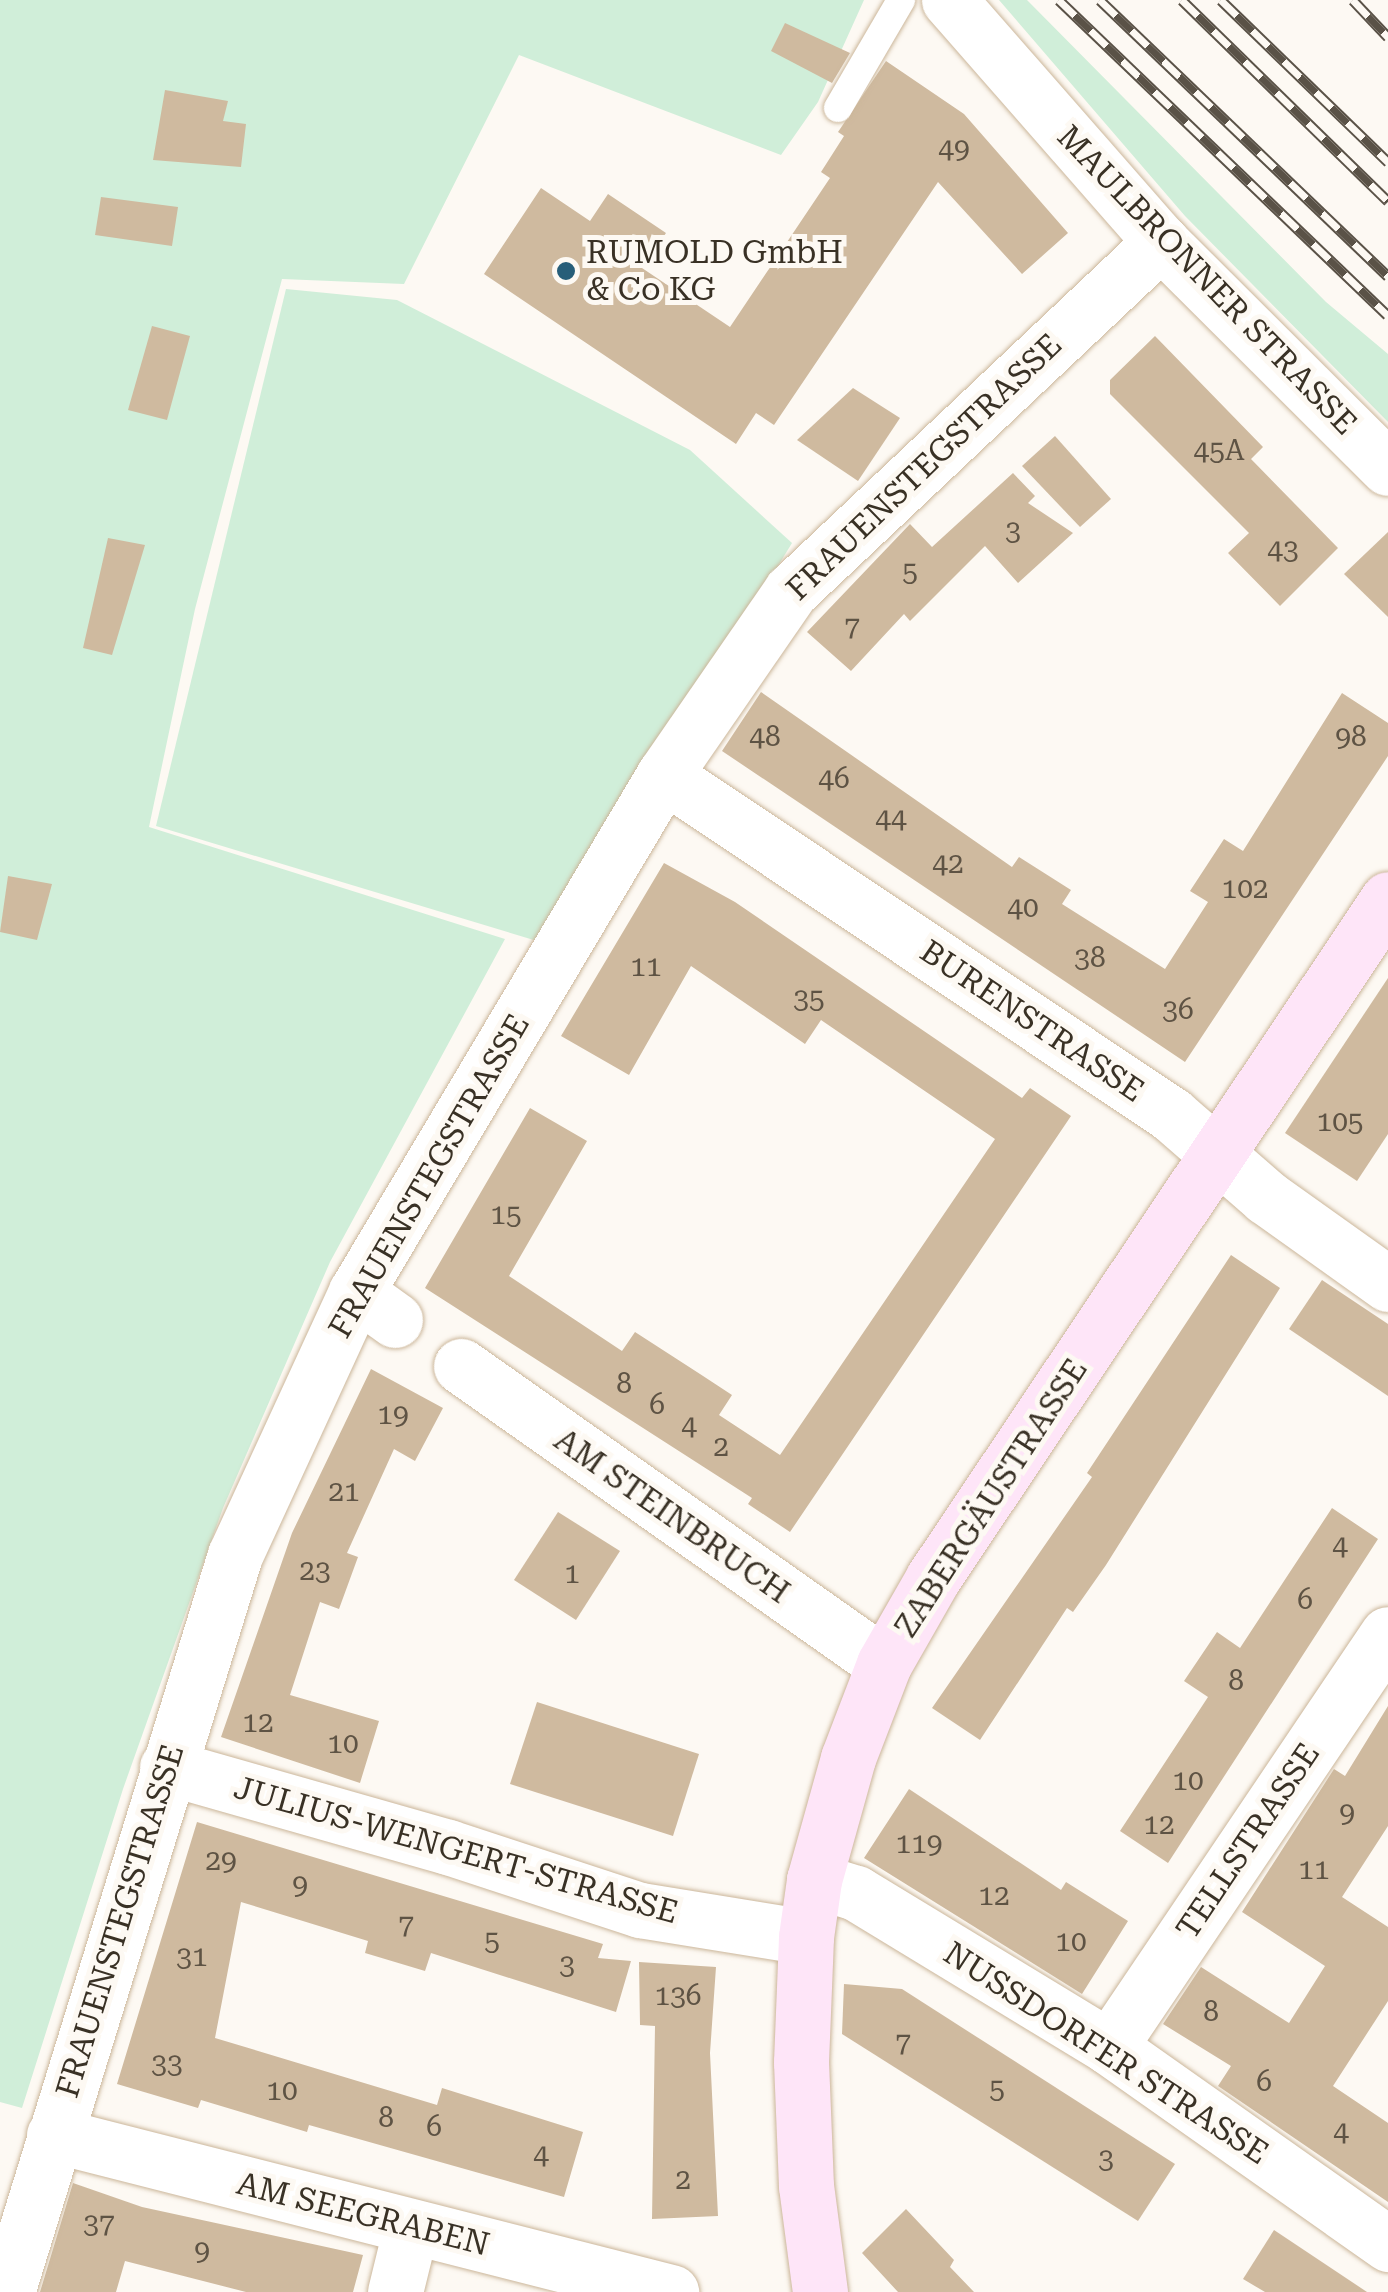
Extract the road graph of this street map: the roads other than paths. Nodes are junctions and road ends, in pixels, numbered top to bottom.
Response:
1 (901, 0) edge
2 (949, 0) edge
3 (838, 108) dead end
4 (1162, 242) junction
5 (1388, 468) edge
6 (664, 775) junction
7 (1388, 899) edge
8 (1221, 1154) junction
9 (1388, 1284) edge
10 (461, 1366) dead end
11 (1388, 1634) edge
12 (884, 1664) junction
13 (167, 1767) junction
14 (814, 1880) junction
15 (806, 1937) junction
16 (1109, 2048) junction
17 (54, 2135) junction
18 (411, 2227) junction
19 (1388, 2244) edge
20 (7, 2292) edge
21 (394, 2292) edge
22 (672, 2292) edge
23 (820, 2292) edge

1 - 3 lane
2 - 4 street, MAULBRONNER STRASSE
4 - 5 street, MAULBRONNER STRASSE
4 - 6 street, FRAUENSTEGSTRASSE
6 - 8 street, BURENSTRASSE
6 - 13 street, FRAUENSTEGSTRASSE
7 - 8 main road, ZABERGÄUSTRASSE
8 - 9 street, BURENSTRASSE
8 - 12 main road, ZABERGÄUSTRASSE
10 - 12 street, AM STEINBRUCH
11 - 16 street, TELLSTRASSE
12 - 14 main road, ZABERGÄUSTRASSE
13 - 15 street, JULIUS-WENGERT-STRASSE
13 - 17 street, FRAUENSTEGSTRASSE
14 - 15 main road, ZABERGÄUSTRASSE
14 - 16 street, NUSSDORFER STRASSE
15 - 23 main road, ZABERGÄUSTRASSE
16 - 19 street, NUSSDORFER STRASSE
17 - 18 street, AM SEEGRABEN
17 - 20 street, FRAUENSTEGSTRASSE
18 - 21 street
18 - 22 street, AM SEEGRABEN

